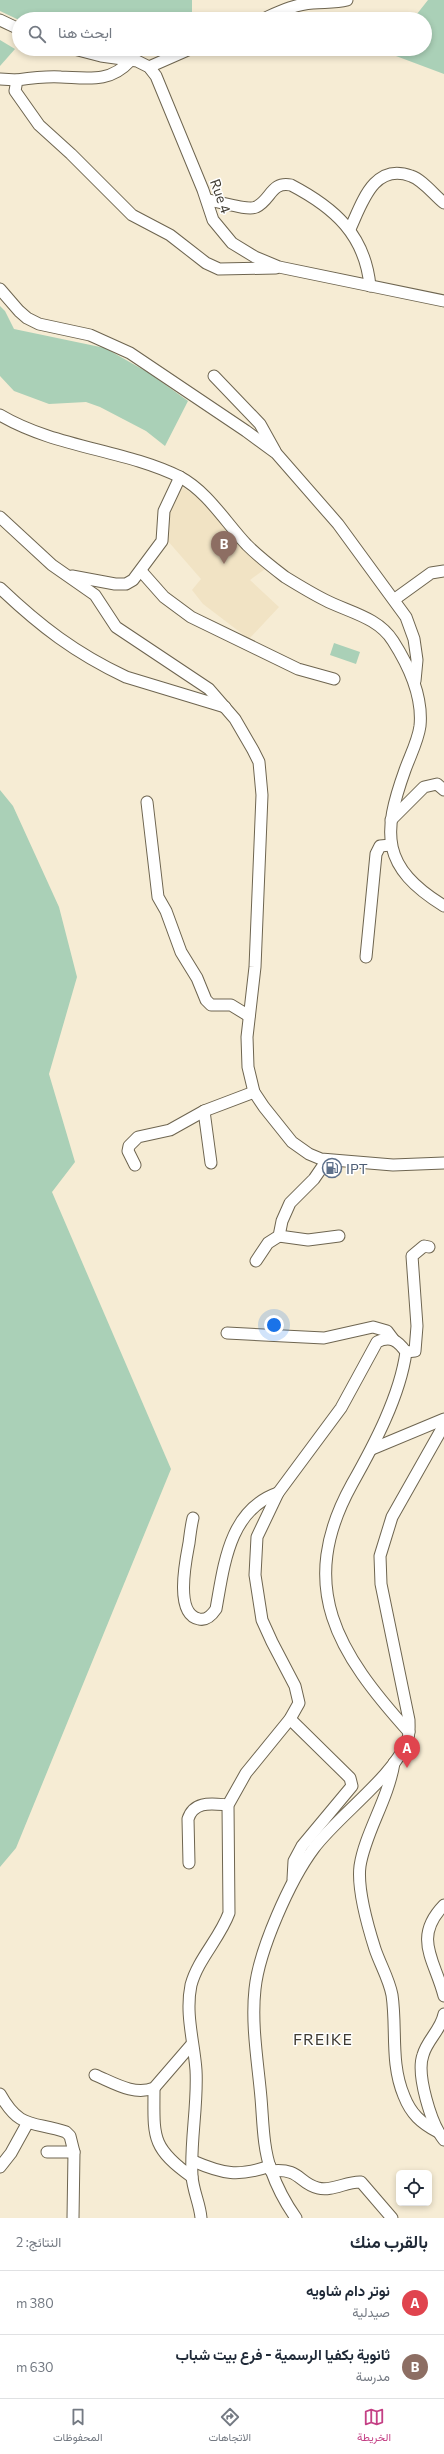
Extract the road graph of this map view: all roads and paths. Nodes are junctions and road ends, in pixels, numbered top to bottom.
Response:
1 (347, 0) edge
2 (282, 12) edge
3 (0, 20) edge
4 (12, 26) edge
5 (107, 56) edge
6 (174, 56) edge
7 (130, 61) junction
8 (149, 67) junction
9 (0, 79) edge
10 (17, 80) junction
11 (207, 200) junction
12 (444, 203) edge
13 (350, 229) junction
14 (279, 268) junction
15 (370, 286) junction
16 (0, 289) edge
17 (444, 301) edge
18 (214, 376) dead end
19 (0, 415) edge
20 (276, 453) junction
21 (180, 477) junction
22 (0, 517) edge
23 (141, 571) junction
24 (444, 571) edge
25 (68, 576) junction
26 (0, 588) edge
27 (395, 599) junction
28 (334, 679) dead end
29 (415, 682) junction
30 (226, 707) junction
31 (444, 790) edge
32 (147, 802) dead end
33 (391, 820) junction
34 (391, 845) junction
35 (444, 906) edge
36 (366, 957) dead end
37 (249, 1016) junction
38 (254, 1092) junction
39 (204, 1111) junction
40 (327, 1160) junction
41 (211, 1162) dead end
42 (444, 1163) edge
43 (136, 1165) dead end
44 (279, 1236) junction
45 (339, 1236) dead end
46 (429, 1247) dead end
47 (256, 1261) dead end
48 (227, 1333) dead end
49 (393, 1339) junction
50 (406, 1352) junction
51 (444, 1420) edge
52 (444, 1425) edge
53 (372, 1449) junction
54 (278, 1493) junction
55 (193, 1518) dead end
56 (290, 1719) junction
57 (409, 1732) junction
58 (394, 1763) junction
59 (228, 1805) junction
60 (189, 1863) dead end
61 (293, 1883) junction
62 (444, 1905) edge
63 (444, 1996) edge
64 (444, 2014) edge
65 (440, 2035) edge
66 (192, 2044) junction
67 (95, 2075) dead end
68 (154, 2088) junction
69 (0, 2094) edge
70 (27, 2124) junction
71 (441, 2136) edge
72 (47, 2152) dead end
73 (74, 2152) junction
74 (193, 2161) junction
75 (0, 2167) edge
76 (270, 2168) junction
77 (192, 2177) junction
78 (73, 2218) edge
79 (201, 2218) edge
80 (296, 2218) edge
81 (392, 2218) edge

1 - 2 street
3 - 4 street
5 - 7 street
6 - 8 street
7 - 8 street
7 - 10 street
8 - 11 street, Rue 4
9 - 10 street
10 - 14 street
11 - 13 street
11 - 14 street, Rue 4
12 - 13 street
13 - 15 street
14 - 15 street, Rue 4
15 - 17 street, Rue 4
16 - 20 street
18 - 20 street
19 - 21 street
20 - 27 street
21 - 23 street
21 - 29 street
22 - 25 street
23 - 25 street
23 - 28 street
24 - 27 street
25 - 30 street
26 - 30 street
27 - 29 street
29 - 33 street
30 - 37 street
31 - 33 street
32 - 37 street
33 - 34 street
34 - 35 street
34 - 36 street
37 - 38 street
38 - 39 street
38 - 40 street
39 - 41 street
39 - 43 street
40 - 42 street
40 - 44 street
44 - 45 street
44 - 47 street
46 - 50 street
48 - 49 street
49 - 50 street
49 - 54 street
50 - 53 street
51 - 53 street
52 - 57 street
53 - 57 street
54 - 55 street
54 - 56 street
56 - 59 street
56 - 61 street
57 - 58 street
58 - 61 street
58 - 71 street
59 - 60 street
59 - 66 street
61 - 76 street
62 - 63 street
64 - 65 street
65 - 71 street
66 - 68 street
66 - 74 street
67 - 68 street
68 - 77 street
69 - 70 street
70 - 73 street
70 - 75 street
72 - 73 street
73 - 78 street
74 - 76 street
74 - 77 street
76 - 80 street
76 - 81 street
77 - 79 street

